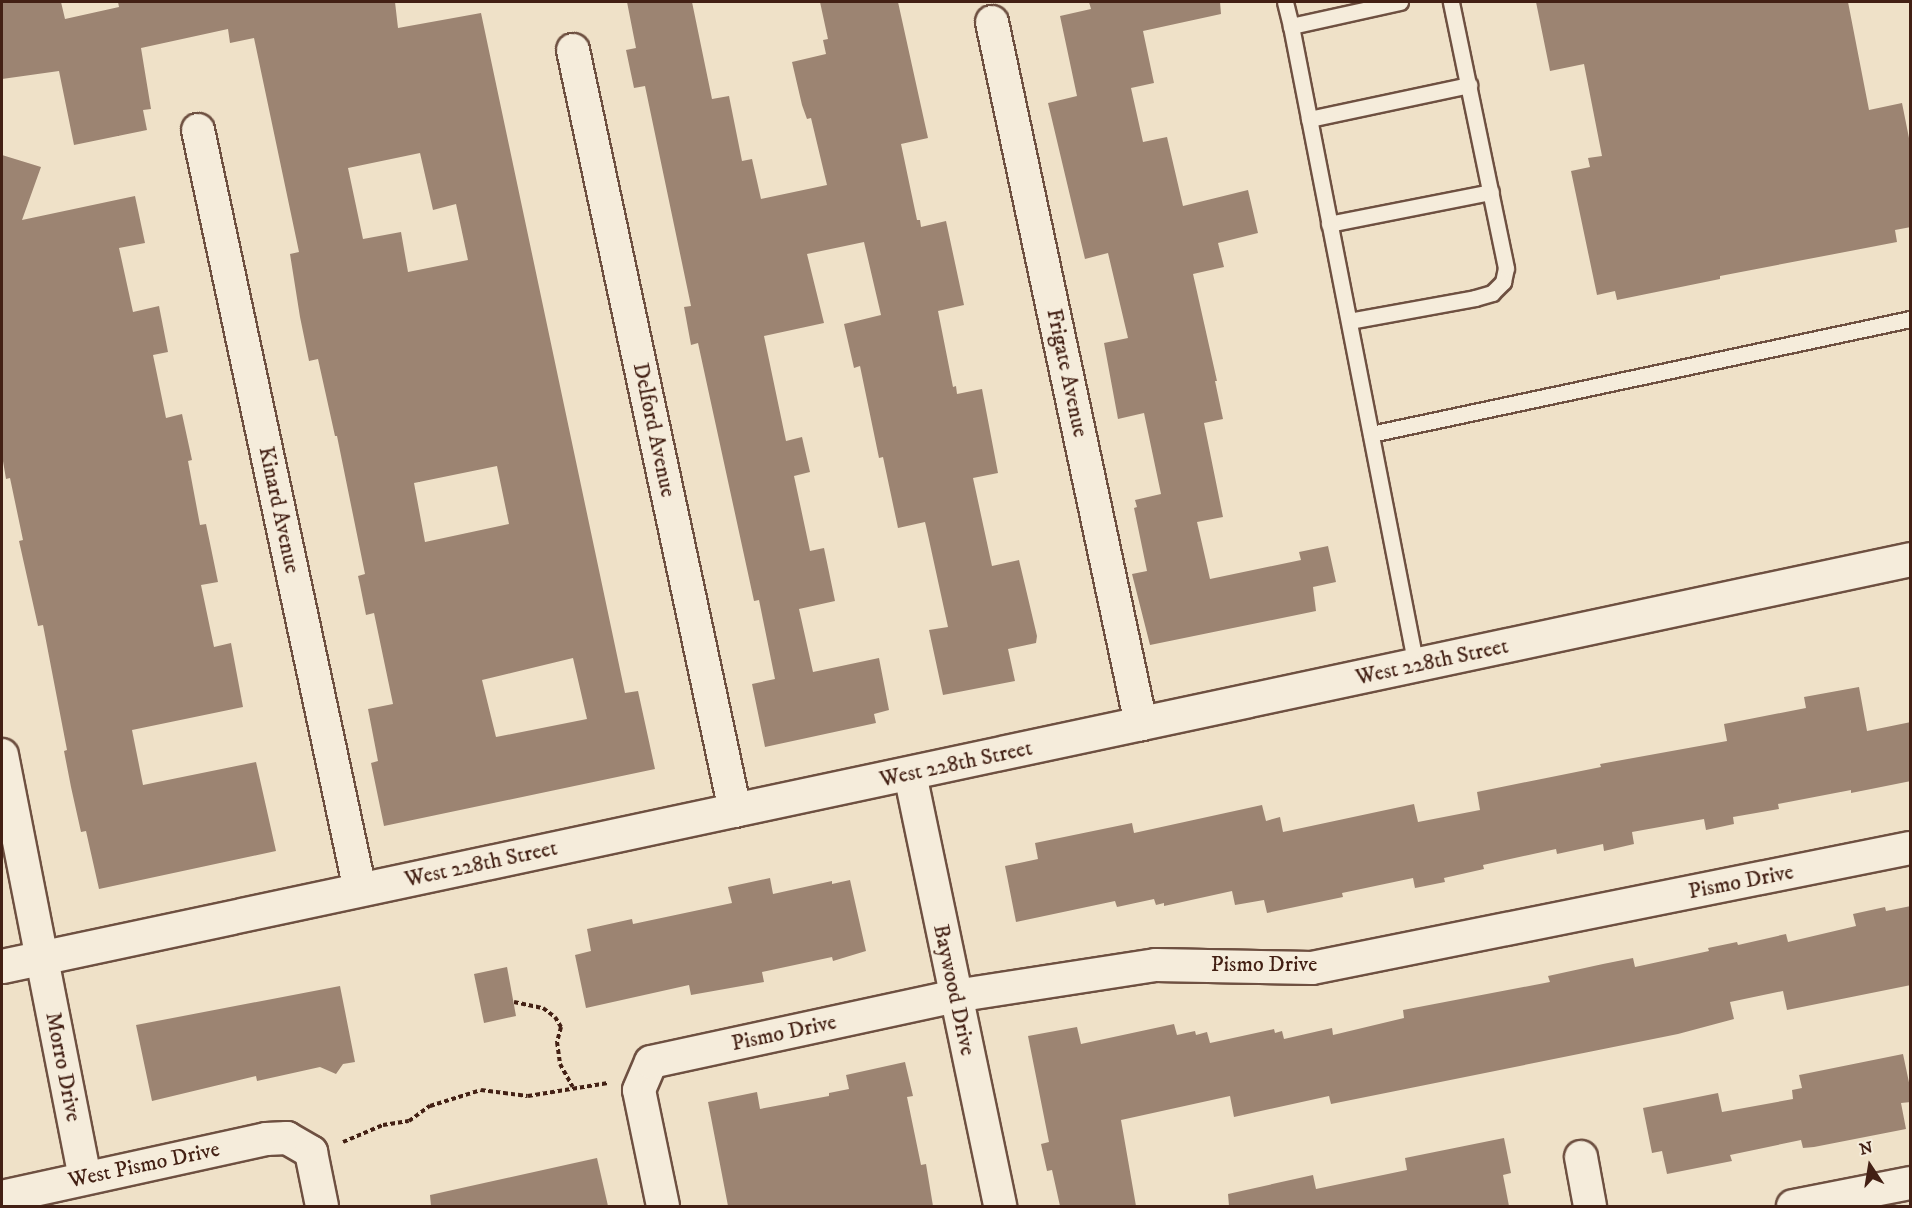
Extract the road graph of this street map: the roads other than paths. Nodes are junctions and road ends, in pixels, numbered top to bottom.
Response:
1 (1285, 2) edge
2 (1400, 2) edge
3 (1450, 2) edge
4 (992, 22) dead end
5 (1291, 27) junction
6 (573, 50) dead end
7 (1469, 85) junction
8 (1309, 119) junction
9 (198, 130) dead end
10 (1491, 192) junction
11 (1329, 224) junction
12 (1911, 319) edge
13 (1349, 321) junction
14 (1371, 434) junction
15 (1911, 559) edge
16 (1416, 666) junction
17 (1141, 724) junction
18 (2, 755) edge
19 (910, 774) junction
20 (735, 811) junction
21 (1911, 848) edge
22 (360, 890) junction
23 (41, 958) junction
24 (2, 966) edge
25 (955, 996) junction
26 (1581, 1156) dead end
27 (85, 1177) junction
28 (1911, 1183) edge
29 (2, 1197) edge
30 (322, 1206) edge
31 (663, 1206) edge
32 (1000, 1206) edge
33 (1590, 1206) edge
34 (1792, 1206) edge

1 - 5 lane
2 - 5 lane
3 - 7 lane
4 - 17 street, Frigate Avenue
5 - 8 lane
6 - 20 street, Delford Avenue
7 - 8 lane
7 - 10 lane
8 - 11 lane
9 - 22 street, Kinard Avenue
10 - 11 lane
10 - 13 lane
11 - 13 lane
12 - 14 lane
13 - 14 lane
14 - 16 lane
15 - 16 street, West 228th Street
16 - 17 street, West 228th Street
17 - 19 street, West 228th Street
18 - 23 street, Morro Drive
19 - 20 street, West 228th Street
19 - 25 street, Baywood Drive
20 - 22 street, West 228th Street
21 - 25 street, Pismo Drive
22 - 23 street, West 228th Street
23 - 24 street, West 228th Street
23 - 27 street, Morro Drive
25 - 31 street, Pismo Drive
25 - 32 street, Baywood Drive
26 - 33 street
27 - 29 street, West Pismo Drive
27 - 30 street, West Pismo Drive
28 - 34 street

